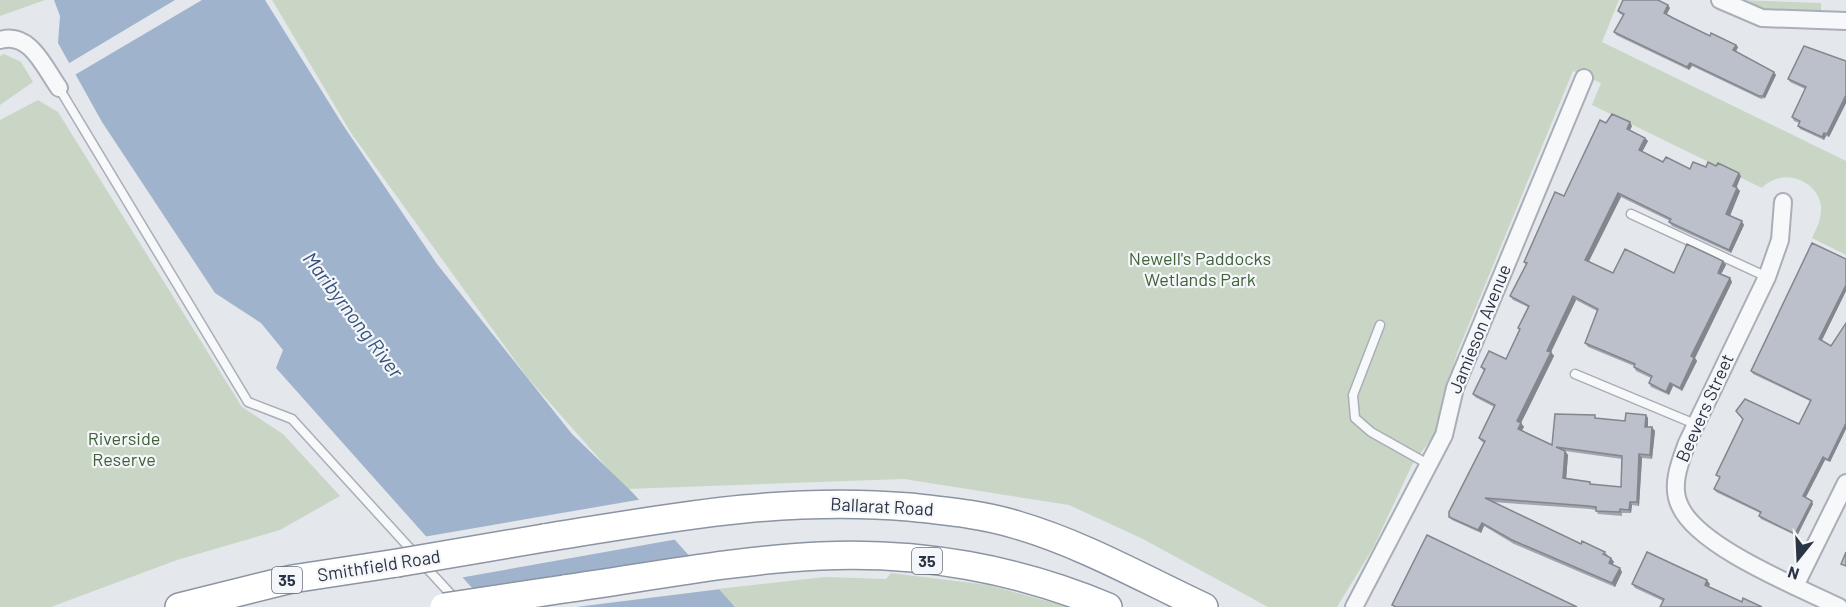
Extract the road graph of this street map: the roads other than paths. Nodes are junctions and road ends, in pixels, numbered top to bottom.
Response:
1 (1720, 0) edge
2 (1846, 21) edge
3 (0, 40) edge
4 (1584, 78) dead end
5 (59, 88) joint
6 (1783, 202) dead end
7 (1631, 214) dead end
8 (1767, 277) junction
9 (1380, 325) dead end
10 (1575, 374) dead end
11 (1695, 424) junction
12 (1428, 464) junction
13 (1846, 483) edge
14 (544, 538) joint
15 (1795, 586) junction
16 (179, 607) edge
17 (444, 607) edge
18 (462, 607) edge
19 (1108, 607) edge
20 (1203, 607) edge
21 (1354, 607) edge
22 (1839, 607) edge

1 - 2 street
3 - 5 street
4 - 12 street, Jamieson Avenue
5 - 18 lane
6 - 8 street, Beevers Street
7 - 8 lane
8 - 11 street, Beevers Street
9 - 12 lane
10 - 11 lane
11 - 15 street, Beevers Street
12 - 21 street, Jamieson Avenue
13 - 15 street
14 - 16 highway, Smithfield Road / 35, bridge
14 - 20 highway, Ballarat Road / 35
15 - 22 street, Beevers Street
17 - 19 highway, 35, bridge

